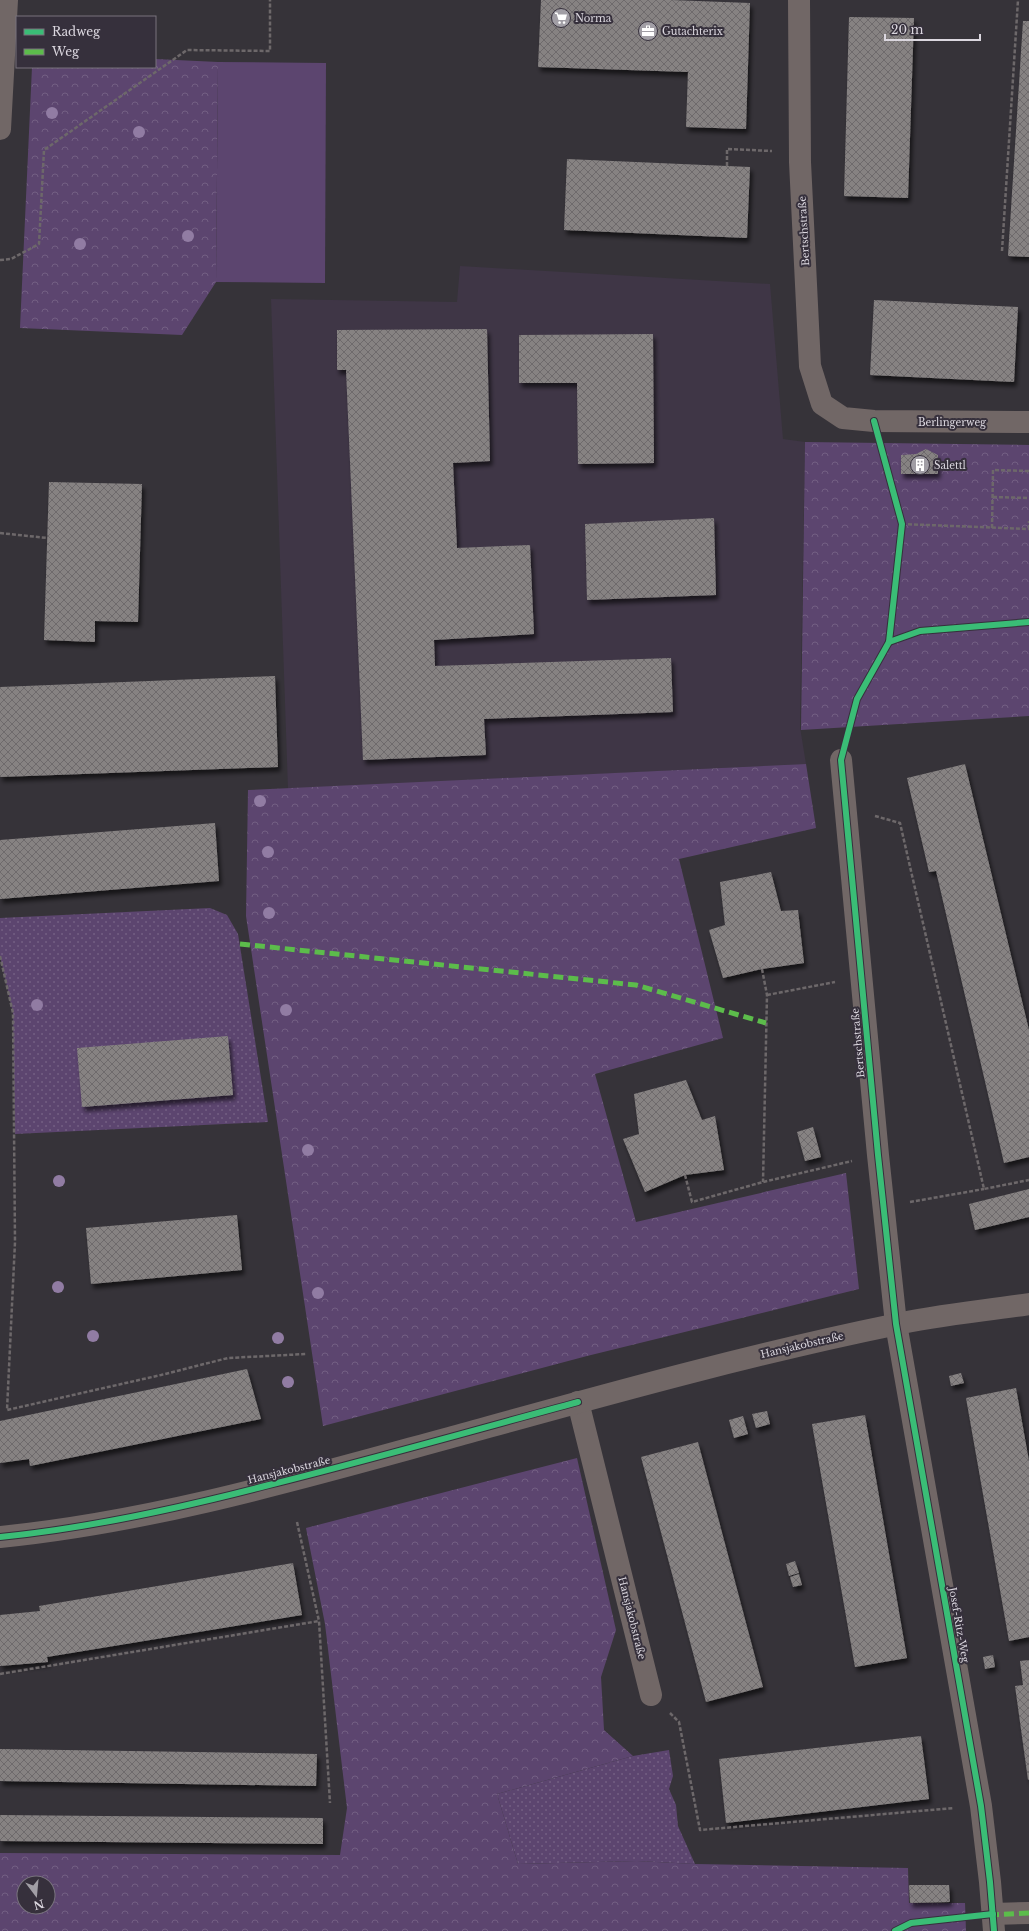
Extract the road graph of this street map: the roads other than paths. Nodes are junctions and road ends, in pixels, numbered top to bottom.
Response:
1 (7, 0) edge
2 (799, 0) edge
3 (0, 129) edge
4 (874, 421) joint
5 (1029, 422) edge
6 (841, 760) dead end
7 (1029, 1304) edge
8 (896, 1324) junction
9 (578, 1402) junction
10 (0, 1537) edge
11 (651, 1695) road end
12 (1029, 1913) edge
13 (993, 1923) edge

1 - 3 street
2 - 4 street, Bertschstraße
4 - 5 street, Berlingerweg
6 - 8 street, Bertschstraße
7 - 8 street, Hansjakobstraße
8 - 9 street, Hansjakobstraße
8 - 13 street, Josef-Ritz-Weg
9 - 10 street, Hansjakobstraße
9 - 11 street, Hansjakobstraße
12 - 13 street

